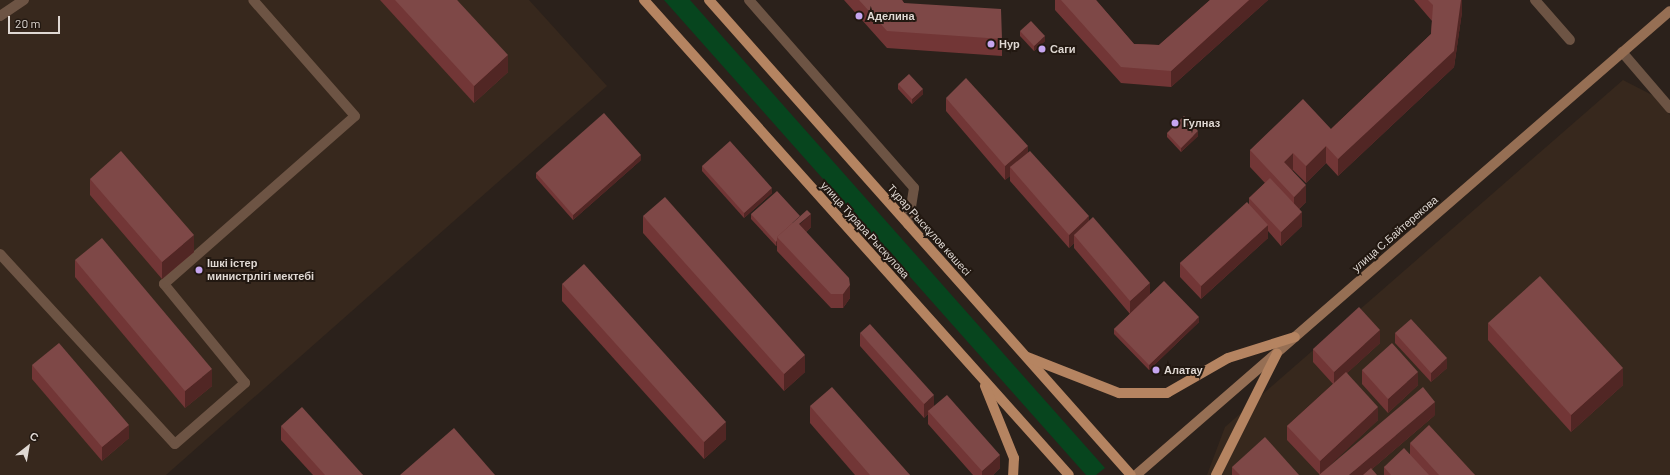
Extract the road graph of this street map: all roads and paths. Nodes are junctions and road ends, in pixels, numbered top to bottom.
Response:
1 (24, 0) edge
2 (253, 0) edge
3 (644, 0) edge
4 (709, 0) edge
5 (749, 0) edge
6 (1534, 0) edge
7 (1670, 11) edge
8 (0, 16) edge
9 (1570, 40) dead end
10 (1622, 52) junction
11 (1668, 102) edge
12 (908, 224) junction
13 (0, 254) edge
14 (1295, 337) junction
15 (1277, 353) junction
16 (1026, 356) junction
17 (982, 378) junction
18 (1013, 475) edge
19 (1069, 475) edge
20 (1132, 475) edge
21 (1136, 475) edge
22 (1216, 475) edge

1 - 8 street
2 - 13 street
3 - 17 main road, улица Турара Рыскулова
4 - 12 main road, Тұрар Рыскұлов көшесі
5 - 12 street
6 - 9 street
7 - 10 main road, улица С.Байтерекова
10 - 11 street
10 - 14 main road, улица С.Байтерекова
12 - 16 main road, Тұрар Рыскұлов көшесі
14 - 15 main road, улица С.Байтерекова
14 - 16 main road
15 - 21 main road, улица С.Байтерекова
15 - 22 main road
16 - 20 main road, Тұрар Рыскұлов көшесі
17 - 18 main road
17 - 19 main road, улица Турара Рыскулова

